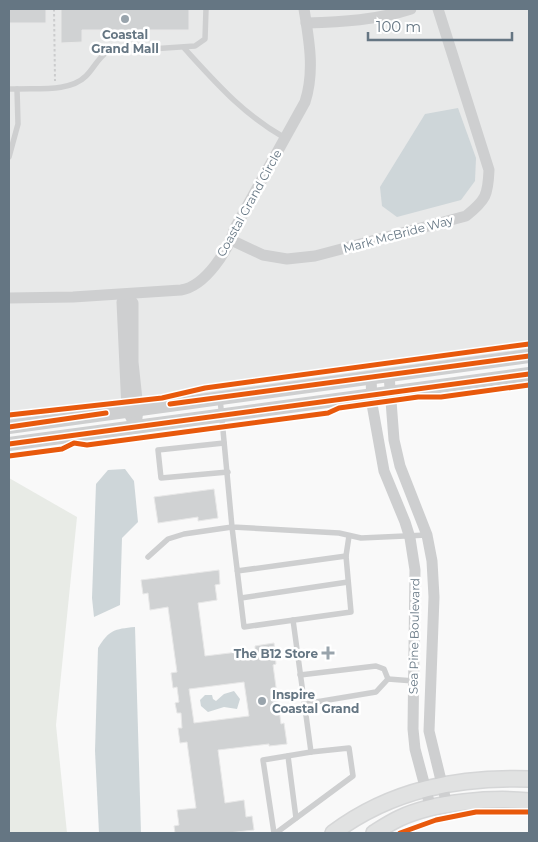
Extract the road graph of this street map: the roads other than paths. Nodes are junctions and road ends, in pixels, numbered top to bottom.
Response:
1 (206, 9) edge
2 (304, 9) edge
3 (412, 9) edge
4 (438, 9) edge
5 (306, 23) junction
6 (185, 49) junction
7 (17, 88) junction
8 (9, 89) edge
9 (286, 139) junction
10 (9, 157) edge
11 (231, 240) junction
12 (127, 294) junction
13 (9, 298) edge
14 (529, 356) edge
15 (529, 374) edge
16 (389, 375) junction
17 (370, 377) junction
18 (391, 393) junction
19 (372, 395) junction
20 (220, 398) junction
21 (133, 409) junction
22 (222, 415) junction
23 (9, 426) edge
24 (136, 427) junction
25 (224, 443) junction
26 (9, 444) edge
27 (228, 472) junction
28 (232, 527) junction
29 (427, 535) junction
30 (349, 536) junction
31 (410, 538) junction
32 (346, 556) junction
33 (148, 557) dead end
34 (237, 571) junction
35 (348, 582) junction
36 (240, 598) junction
37 (293, 620) junction
38 (300, 675) junction
39 (388, 679) junction
40 (432, 679) junction
41 (414, 681) junction
42 (304, 704) junction
43 (311, 752) junction
44 (288, 756) junction
45 (529, 779) edge
46 (442, 784) junction
47 (424, 788) junction
48 (529, 801) edge
49 (448, 805) junction
50 (431, 809) junction
51 (296, 818) junction
52 (275, 833) edge
53 (333, 833) edge
54 (374, 833) edge

1 - 6 lane
2 - 5 street, Coastal Grand Circle
3 - 5 street
4 - 11 street, Mark McBride Way
5 - 9 street, Coastal Grand Circle
6 - 7 lane
6 - 9 lane
7 - 8 lane
7 - 10 lane
9 - 11 street, Coastal Grand Circle
11 - 12 street, Coastal Grand Circle
12 - 13 street, Coastal Grand Circle
12 - 21 street
14 - 16 street
15 - 18 street
16 - 17 street
16 - 18 street, Sea Pine Boulevard
17 - 19 street, Sea Pine Boulevard
17 - 20 street
18 - 19 street
18 - 29 street, Sea Pine Boulevard
19 - 22 street
19 - 31 street, Sea Pine Boulevard
20 - 21 street
20 - 22 lane
21 - 23 street
21 - 24 street
22 - 24 street
22 - 25 lane
24 - 26 street
25 - 27 lane
25 - 27 lane
27 - 28 lane
28 - 30 lane
28 - 33 lane
28 - 34 lane
29 - 31 lane
29 - 40 street, Sea Pine Boulevard
30 - 31 lane
30 - 32 lane
31 - 41 street, Sea Pine Boulevard
32 - 34 lane
32 - 35 lane
34 - 36 lane
35 - 36 lane
35 - 37 lane
36 - 37 lane
37 - 38 lane
38 - 39 lane
38 - 42 lane
39 - 41 lane
39 - 42 lane
40 - 41 street
40 - 46 street, Sea Pine Boulevard
41 - 47 street, Sea Pine Boulevard
42 - 43 lane
43 - 44 lane
43 - 51 lane
44 - 51 lane
44 - 52 lane
45 - 46 main road
46 - 47 main road
46 - 49 street, Sea Pine Boulevard
47 - 50 street, Sea Pine Boulevard
47 - 53 main road
48 - 49 main road
49 - 50 main road
50 - 54 main road
51 - 52 lane

